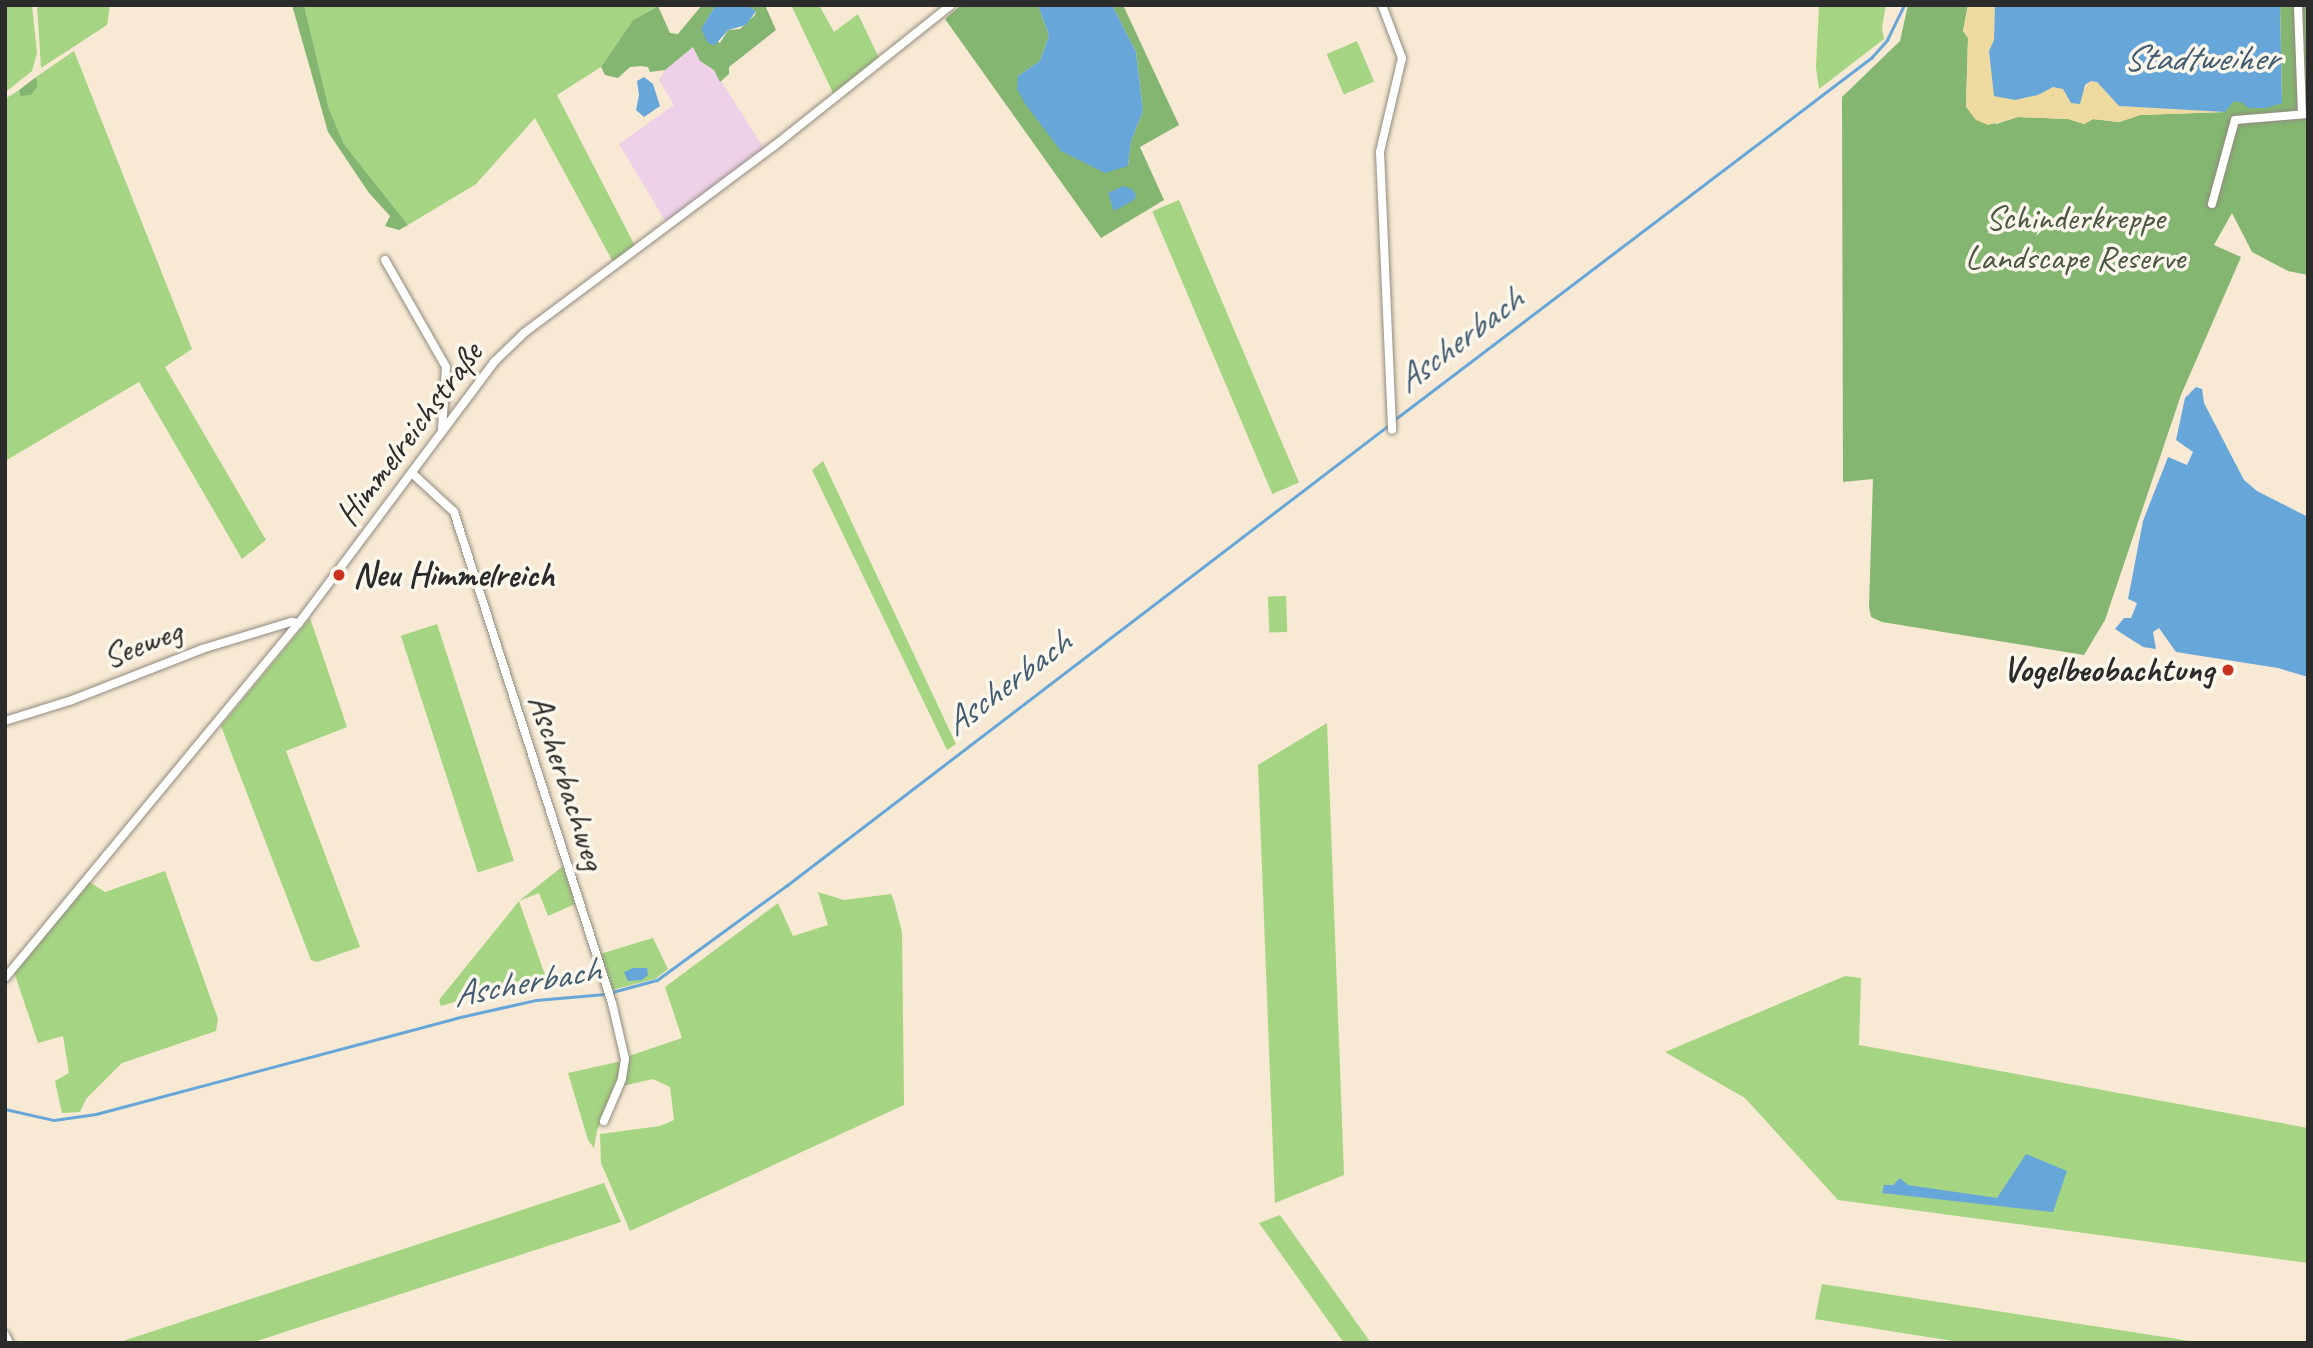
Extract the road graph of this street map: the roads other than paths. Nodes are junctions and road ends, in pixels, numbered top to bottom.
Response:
1 (951, 5) edge
2 (1382, 5) edge
3 (2298, 5) edge
4 (2305, 114) edge
5 (2212, 204) dead end
6 (385, 260) dead end
7 (442, 430) junction
8 (1392, 430) dead end
9 (412, 474) junction
10 (299, 624) junction
11 (5, 721) edge
12 (5, 978) edge
13 (604, 1121) dead end
14 (5, 1335) edge
15 (9, 1343) edge

1 - 7 street, Himmelreichstraße
2 - 8 street
3 - 4 street
4 - 5 street
6 - 7 street
7 - 9 street, Himmelreichstraße
9 - 10 street, Himmelreichstraße
9 - 13 street, Ascherbachweg
10 - 11 street, Seeweg
10 - 12 street, Himmelreichstraße
14 - 15 street

